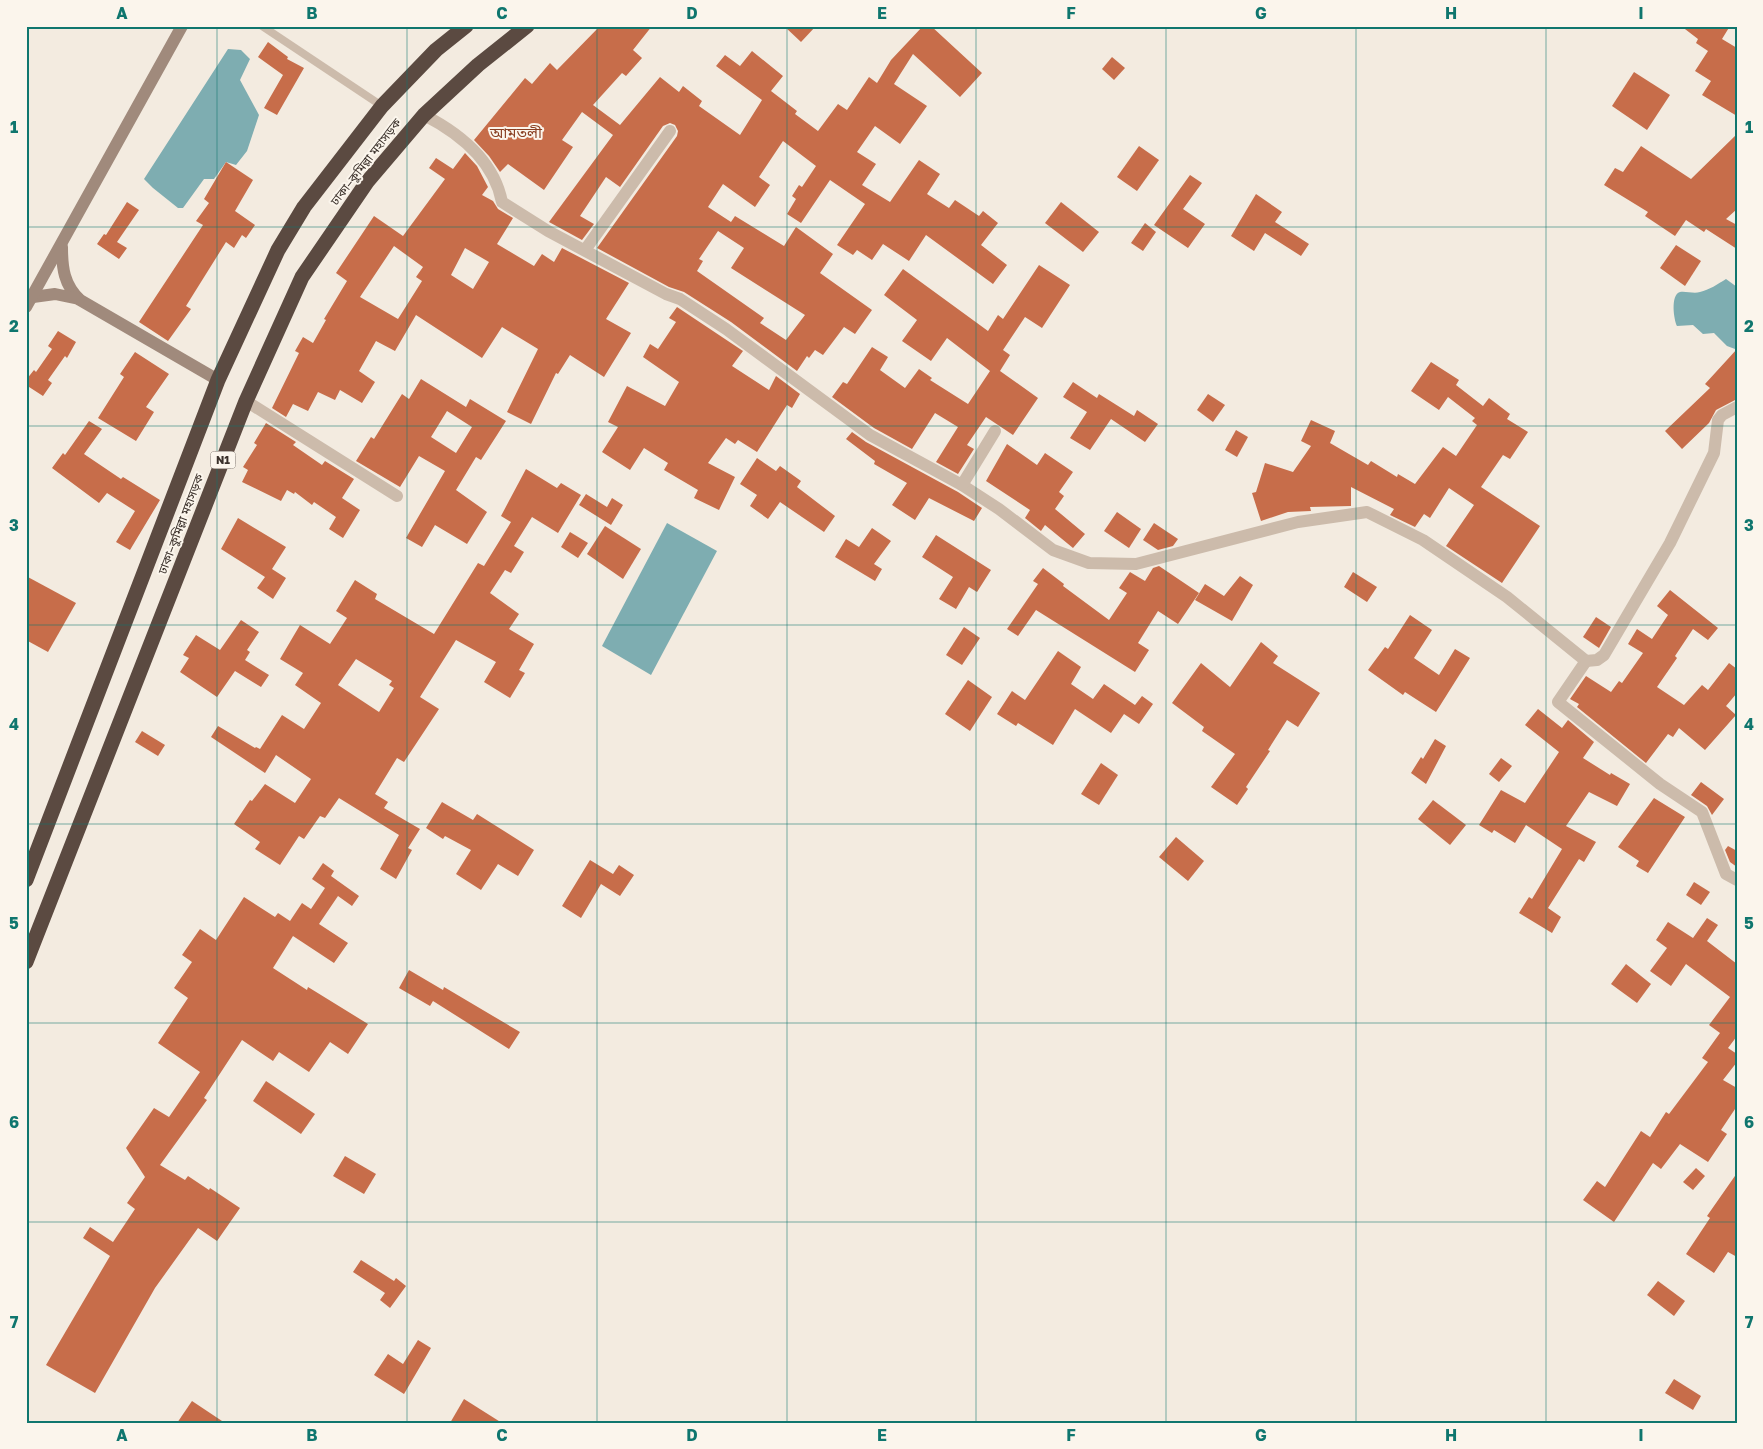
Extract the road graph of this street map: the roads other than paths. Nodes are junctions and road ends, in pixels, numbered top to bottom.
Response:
1 (182, 26) edge
2 (262, 26) edge
3 (466, 26) edge
4 (527, 26) edge
5 (382, 106) junction
6 (424, 115) junction
7 (670, 131) dead end
8 (62, 243) junction
9 (585, 250) junction
10 (80, 300) junction
11 (29, 302) edge
12 (218, 380) junction
13 (246, 401) junction
14 (1737, 407) edge
15 (996, 431) dead end
16 (962, 485) junction
17 (397, 496) dead end
18 (1586, 661) junction
19 (26, 880) edge
20 (1737, 880) edge
21 (26, 962) edge

1 - 8 main road
2 - 5 lane
3 - 5 highway, ঢাকা–কুমিল্লা মহাসড়ক
4 - 6 highway, ঢাকা–কুমিল্লা মহাসড়ক / N1
5 - 12 highway, ঢাকা–কুমিল্লা মহাসড়ক
6 - 9 street
6 - 13 highway, ঢাকা–কুমিল্লা মহাসড়ক / N1
7 - 9 street
8 - 10 main road
8 - 11 main road
9 - 16 street
10 - 11 main road
10 - 12 main road
12 - 19 highway, ঢাকা–কুমিল্লা মহাসড়ক
13 - 17 street
13 - 21 highway, ঢাকা–কুমিল্লা মহাসড়ক / N1
14 - 18 street
15 - 16 street
16 - 18 street
18 - 20 street

